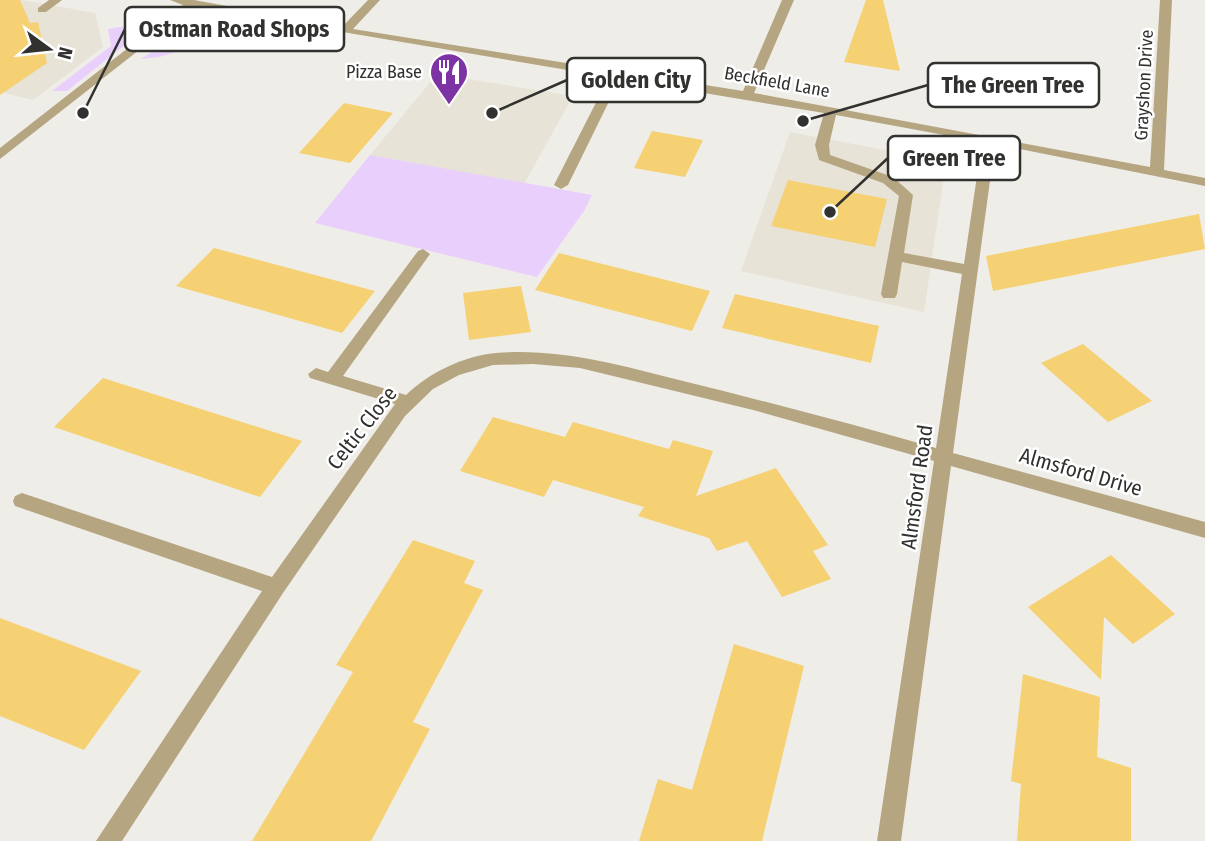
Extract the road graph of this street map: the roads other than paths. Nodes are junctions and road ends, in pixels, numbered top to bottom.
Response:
1 (56, 0) edge
2 (176, 0) edge
3 (374, 0) edge
4 (788, 0) edge
5 (1166, 0) edge
6 (192, 3) junction
7 (42, 10) dead end
8 (346, 29) junction
9 (616, 75) junction
10 (747, 96) junction
11 (831, 111) junction
12 (989, 139) junction
13 (0, 155) edge
14 (1157, 172) junction
15 (1205, 182) edge
16 (561, 185) dead end
17 (424, 254) dead end
18 (895, 256) junction
19 (970, 270) junction
20 (888, 294) dead end
21 (409, 402) junction
22 (945, 456) junction
23 (22, 501) dead end
24 (1205, 530) edge
25 (276, 587) junction
26 (108, 841) edge
27 (889, 841) edge

1 - 7 street
2 - 6 street, Beckfield Lane
3 - 8 street
4 - 10 street
5 - 14 street, Grayshon Drive
6 - 8 street, Beckfield Lane
6 - 13 street
8 - 9 street, Beckfield Lane
9 - 10 street, Beckfield Lane
9 - 16 street
10 - 11 street, Beckfield Lane
11 - 12 street, Beckfield Lane
11 - 18 street
12 - 14 street, Beckfield Lane
12 - 19 street, Almsford Road
14 - 15 street, Beckfield Lane
17 - 21 street
18 - 19 street
18 - 20 street
19 - 22 street, Almsford Road
21 - 22 street, Celtic Close
21 - 25 street, Celtic Close
22 - 24 street, Almsford Drive
22 - 27 street, Almsford Road
23 - 25 street
25 - 26 street, Celtic Close

